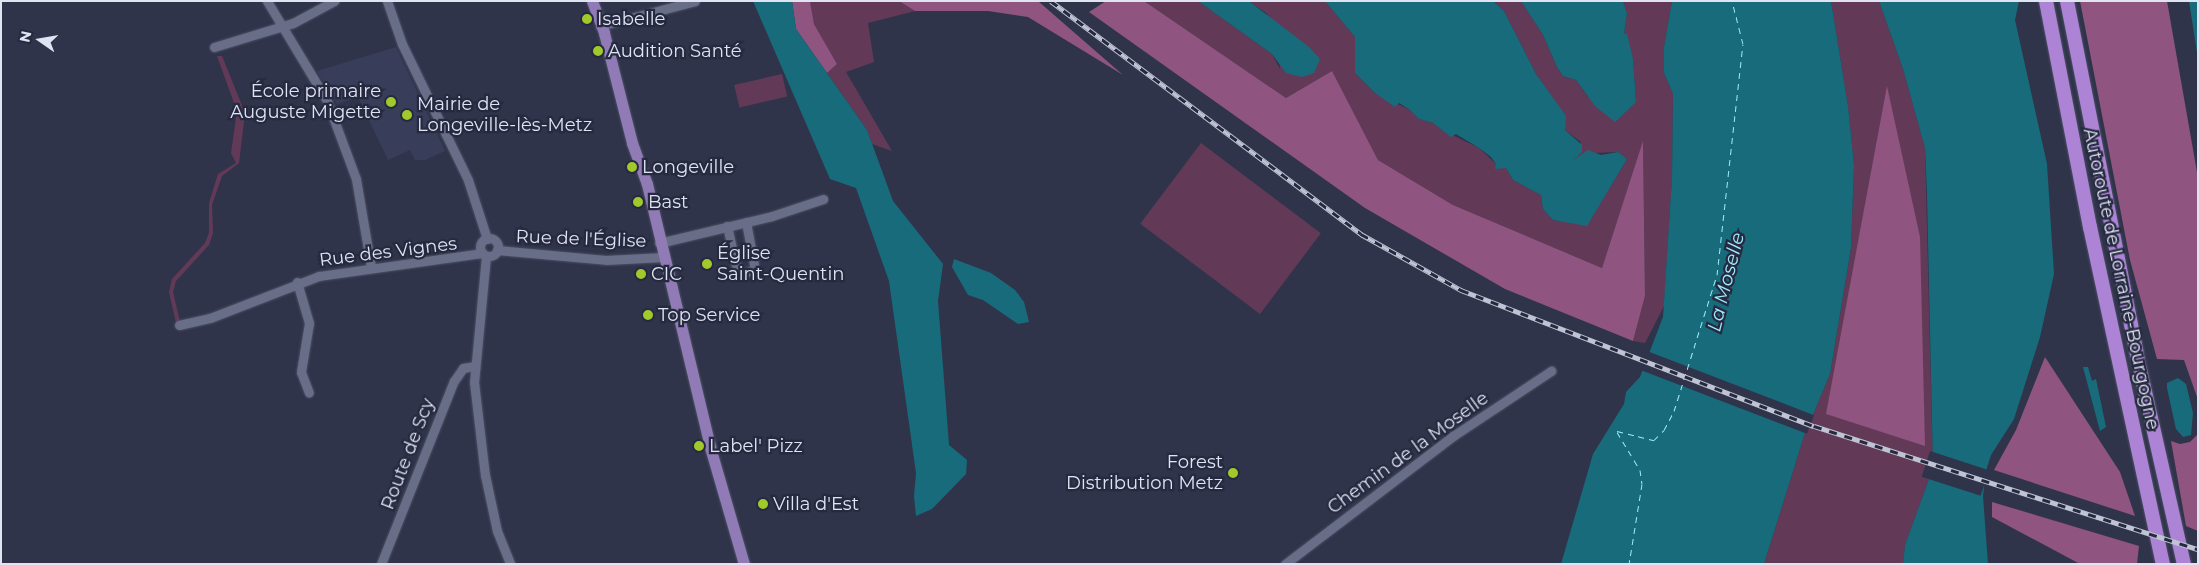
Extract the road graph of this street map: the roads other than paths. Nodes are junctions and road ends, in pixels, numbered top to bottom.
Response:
1 (268, 1) edge
2 (334, 1) edge
3 (387, 1) edge
4 (592, 1) edge
5 (695, 1) edge
6 (2046, 1) edge
7 (2067, 1) edge
8 (282, 26) junction
9 (600, 26) junction
10 (214, 47) dead end
11 (822, 199) dead end
12 (746, 222) junction
13 (727, 226) junction
14 (487, 239) junction
15 (659, 243) junction
16 (497, 250) junction
17 (484, 254) junction
18 (664, 257) junction
19 (371, 267) junction
20 (297, 282) junction
21 (179, 325) dead end
22 (474, 366) junction
23 (1552, 371) dead end
24 (309, 393) dead end
25 (381, 564) edge
26 (510, 564) edge
27 (744, 564) edge
28 (1285, 564) edge
29 (2163, 564) edge
30 (2184, 564) edge

1 - 8 street
2 - 8 street
3 - 14 street
4 - 9 main road
5 - 9 street
6 - 29 highway, Autoroute de Lorraine-Bourgogne
7 - 30 highway, Autoroute de Lorraine-Bourgogne
8 - 10 street
8 - 19 street
9 - 15 main road
11 - 12 street
12 - 13 street
12 - 13 street
13 - 15 street
14 - 16 street
14 - 17 street
15 - 18 main road
16 - 17 street
16 - 18 street, Rue de l'Église
17 - 19 street, Rue des Vignes
17 - 22 street
18 - 27 main road
19 - 20 street, Rue des Vignes
20 - 21 street, Rue des Vignes
20 - 24 street
22 - 25 street, Route de Scy
22 - 26 street
23 - 28 street, Chemin de la Moselle

